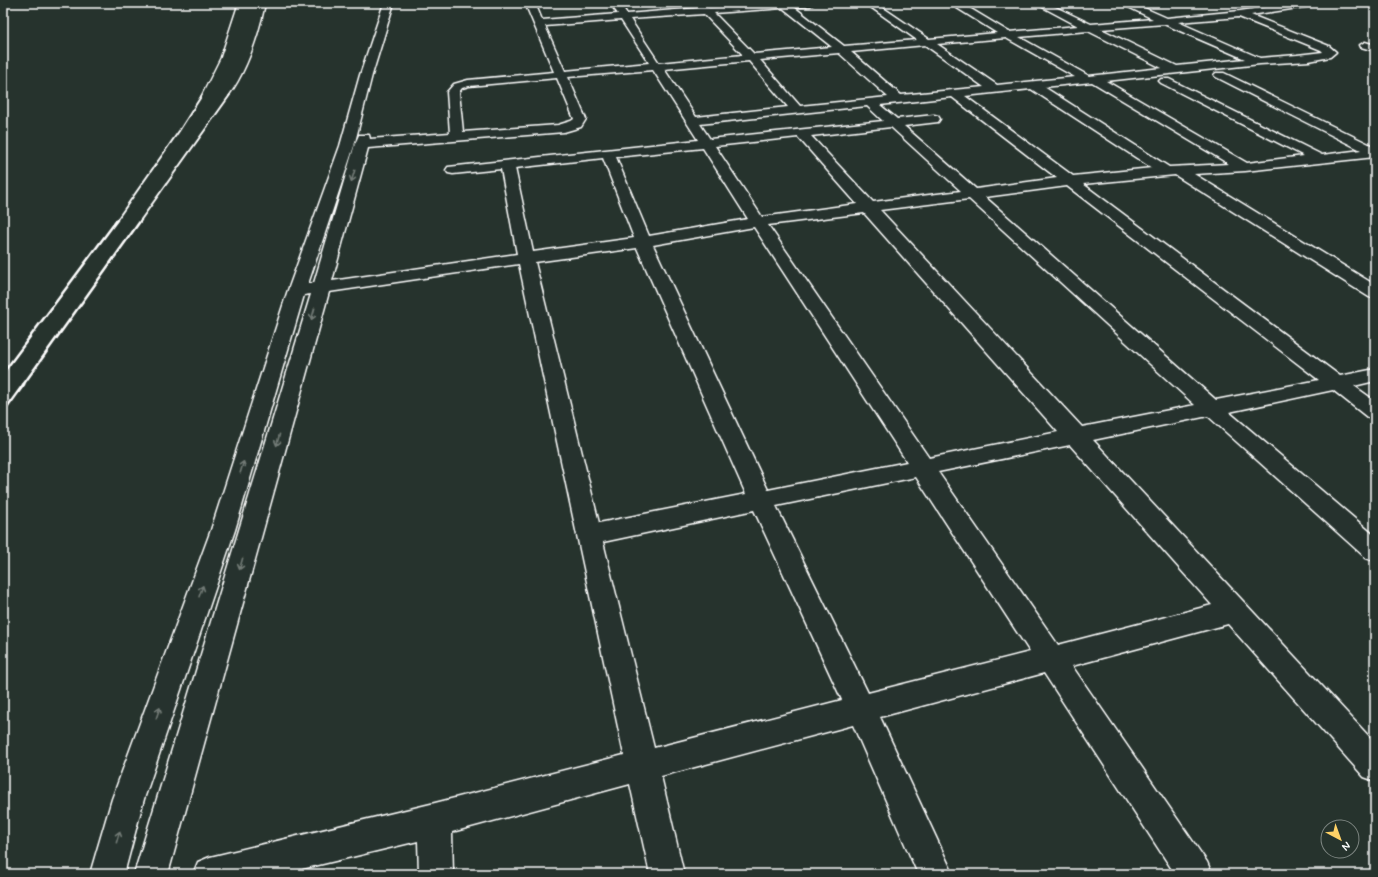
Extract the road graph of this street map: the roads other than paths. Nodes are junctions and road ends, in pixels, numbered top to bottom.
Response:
1 (389, 3) edge
2 (398, 3) edge
3 (530, 3) edge
4 (810, 3) edge
5 (870, 3) edge
6 (954, 3) edge
7 (1040, 3) edge
8 (1125, 3) edge
9 (1311, 3) edge
10 (784, 4) edge
11 (1218, 6) dead end
12 (703, 7) edge
13 (620, 10) edge
14 (1240, 14) junction
15 (1162, 20) junction
16 (539, 24) junction
17 (1087, 27) junction
18 (1006, 34) junction
19 (927, 41) junction
20 (841, 49) junction
21 (752, 58) junction
22 (1260, 61) junction
23 (656, 65) junction
24 (1175, 70) junction
25 (561, 74) junction
26 (1220, 75) dead end
27 (1091, 79) junction
28 (1165, 81) dead end
29 (1033, 85) junction
30 (995, 89) junction
31 (954, 93) junction
32 (898, 99) junction
33 (870, 102) junction
34 (797, 110) junction
35 (934, 119) dead end
36 (691, 121) junction
37 (893, 123) junction
38 (801, 133) junction
39 (458, 136) junction
40 (706, 143) junction
41 (362, 144) junction
42 (1375, 152) edge
43 (608, 153) junction
44 (1320, 159) junction
45 (507, 164) junction
46 (1245, 167) junction
47 (453, 170) dead end
48 (1173, 171) junction
49 (1070, 182) junction
50 (973, 194) junction
51 (868, 208) junction
52 (758, 222) junction
53 (643, 242) junction
54 (526, 258) junction
55 (320, 288) junction
56 (297, 290) junction
57 (1375, 293) edge
58 (1375, 375) edge
59 (1337, 383) junction
60 (1212, 408) junction
61 (1375, 412) edge
62 (1076, 436) junction
63 (923, 467) junction
64 (760, 500) junction
65 (589, 535) junction
66 (1375, 551) edge
67 (1234, 611) junction
68 (1051, 659) junction
69 (861, 708) junction
70 (644, 766) junction
71 (1375, 766) edge
72 (435, 820) junction
73 (107, 874) edge
74 (151, 874) edge
75 (210, 874) edge
76 (436, 874) edge
77 (667, 874) edge
78 (936, 874) edge
79 (1195, 874) edge

1 - 56 street
2 - 41 street
3 - 16 street
4 - 10 street
5 - 19 street
6 - 18 street
7 - 17 street
8 - 15 street
9 - 14 street
10 - 12 street
10 - 20 street
11 - 14 street
12 - 13 street
12 - 21 street
13 - 16 street
13 - 23 street
14 - 15 street
14 - 22 street
15 - 17 street
15 - 22 street
16 - 25 street
17 - 18 street
17 - 24 street
18 - 19 street
18 - 27 street
19 - 20 street
19 - 30 street
20 - 21 street
20 - 32 street
21 - 23 street
21 - 34 street
22 - 24 street
23 - 25 street
23 - 36 street
24 - 27 street
25 - 39 street
25 - 39 street
26 - 42 street
27 - 29 street
27 - 46 street
28 - 44 street
29 - 30 street
29 - 48 street
30 - 31 street
31 - 32 street
31 - 49 street
32 - 33 street
33 - 34 street
33 - 37 street
34 - 36 street
35 - 37 street
36 - 40 street
37 - 38 street
37 - 50 street
38 - 40 street
38 - 51 street
39 - 41 street
40 - 43 street
40 - 52 street
41 -> 55 street
42 - 44 street
43 - 45 street
43 - 53 street
44 - 46 street
45 - 47 street
45 - 54 street
46 - 48 street
48 - 49 street
48 - 57 street
49 - 50 street
49 - 59 street
50 - 51 street
50 - 60 street
51 - 52 street
51 - 62 street
52 - 53 street
52 - 63 street
53 - 54 street
53 - 64 street
54 - 55 street
54 - 65 street
55 - 56 street
55 -> 74 street
73 -> 56 street
58 - 59 street
59 - 60 street
59 - 61 street
60 - 62 street
60 - 66 street
62 - 63 street
62 - 67 street
63 - 64 street
63 - 68 street
64 - 65 street
64 - 69 street
65 - 70 street
67 - 68 street
67 - 71 street
68 - 69 street
68 - 79 street
69 - 70 street
69 - 78 street
70 - 72 street
70 - 77 street
72 - 75 street
72 - 76 street

